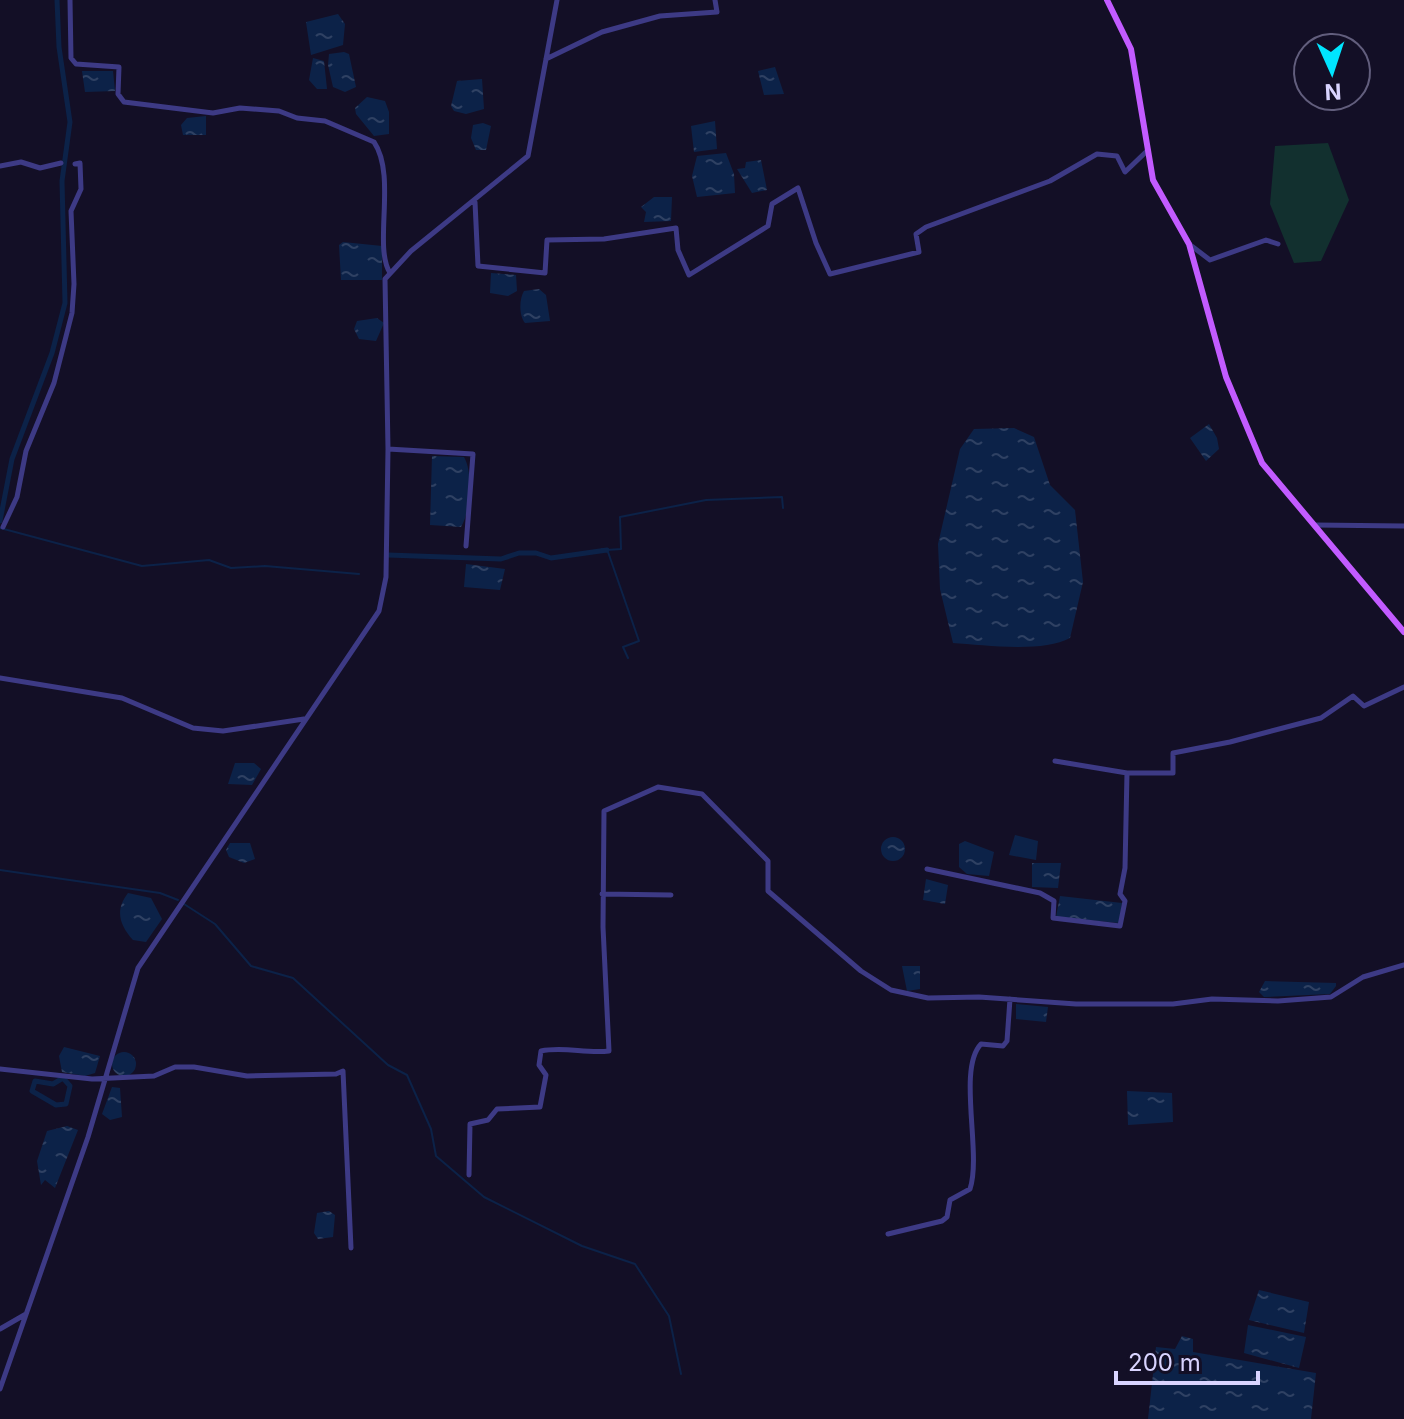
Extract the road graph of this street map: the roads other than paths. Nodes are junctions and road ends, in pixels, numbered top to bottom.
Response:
1 (70, 0) edge
2 (557, 0) edge
3 (715, 0) edge
4 (1107, 0) edge
5 (545, 61) junction
6 (1148, 150) junction
7 (61, 163) dead end
8 (75, 164) dead end
9 (0, 166) edge
10 (475, 201) junction
11 (1189, 244) junction
12 (1278, 244) dead end
13 (390, 273) junction
14 (388, 449) junction
15 (1315, 525) junction
16 (1404, 526) edge
17 (1, 530) edge
18 (466, 546) dead end
19 (1404, 632) edge
20 (0, 678) edge
21 (1404, 687) edge
22 (305, 719) junction
23 (1055, 761) dead end
24 (1127, 773) junction
25 (927, 869) dead end
26 (602, 894) junction
27 (671, 895) dead end
28 (1404, 965) edge
29 (1010, 999) junction
30 (0, 1069) edge
31 (105, 1076) junction
32 (469, 1175) dead end
33 (888, 1234) dead end
34 (351, 1248) dead end
35 (26, 1314) junction
36 (0, 1329) edge
37 (0, 1389) edge

1 - 13 street
2 - 5 street
3 - 5 street
4 - 6 main road
5 - 10 street
6 - 10 street
6 - 11 main road
7 - 9 street
8 - 17 street
10 - 13 street
11 - 12 street
11 - 15 main road
13 - 14 street
14 - 18 street
14 - 22 street
15 - 16 street
15 - 19 main road
20 - 22 street
21 - 24 street
22 - 31 street
23 - 24 street
24 - 25 street
26 - 27 street
26 - 29 street
26 - 32 street
28 - 29 street
29 - 33 street
30 - 31 street
31 - 34 street
31 - 35 street
35 - 36 street
35 - 37 street

